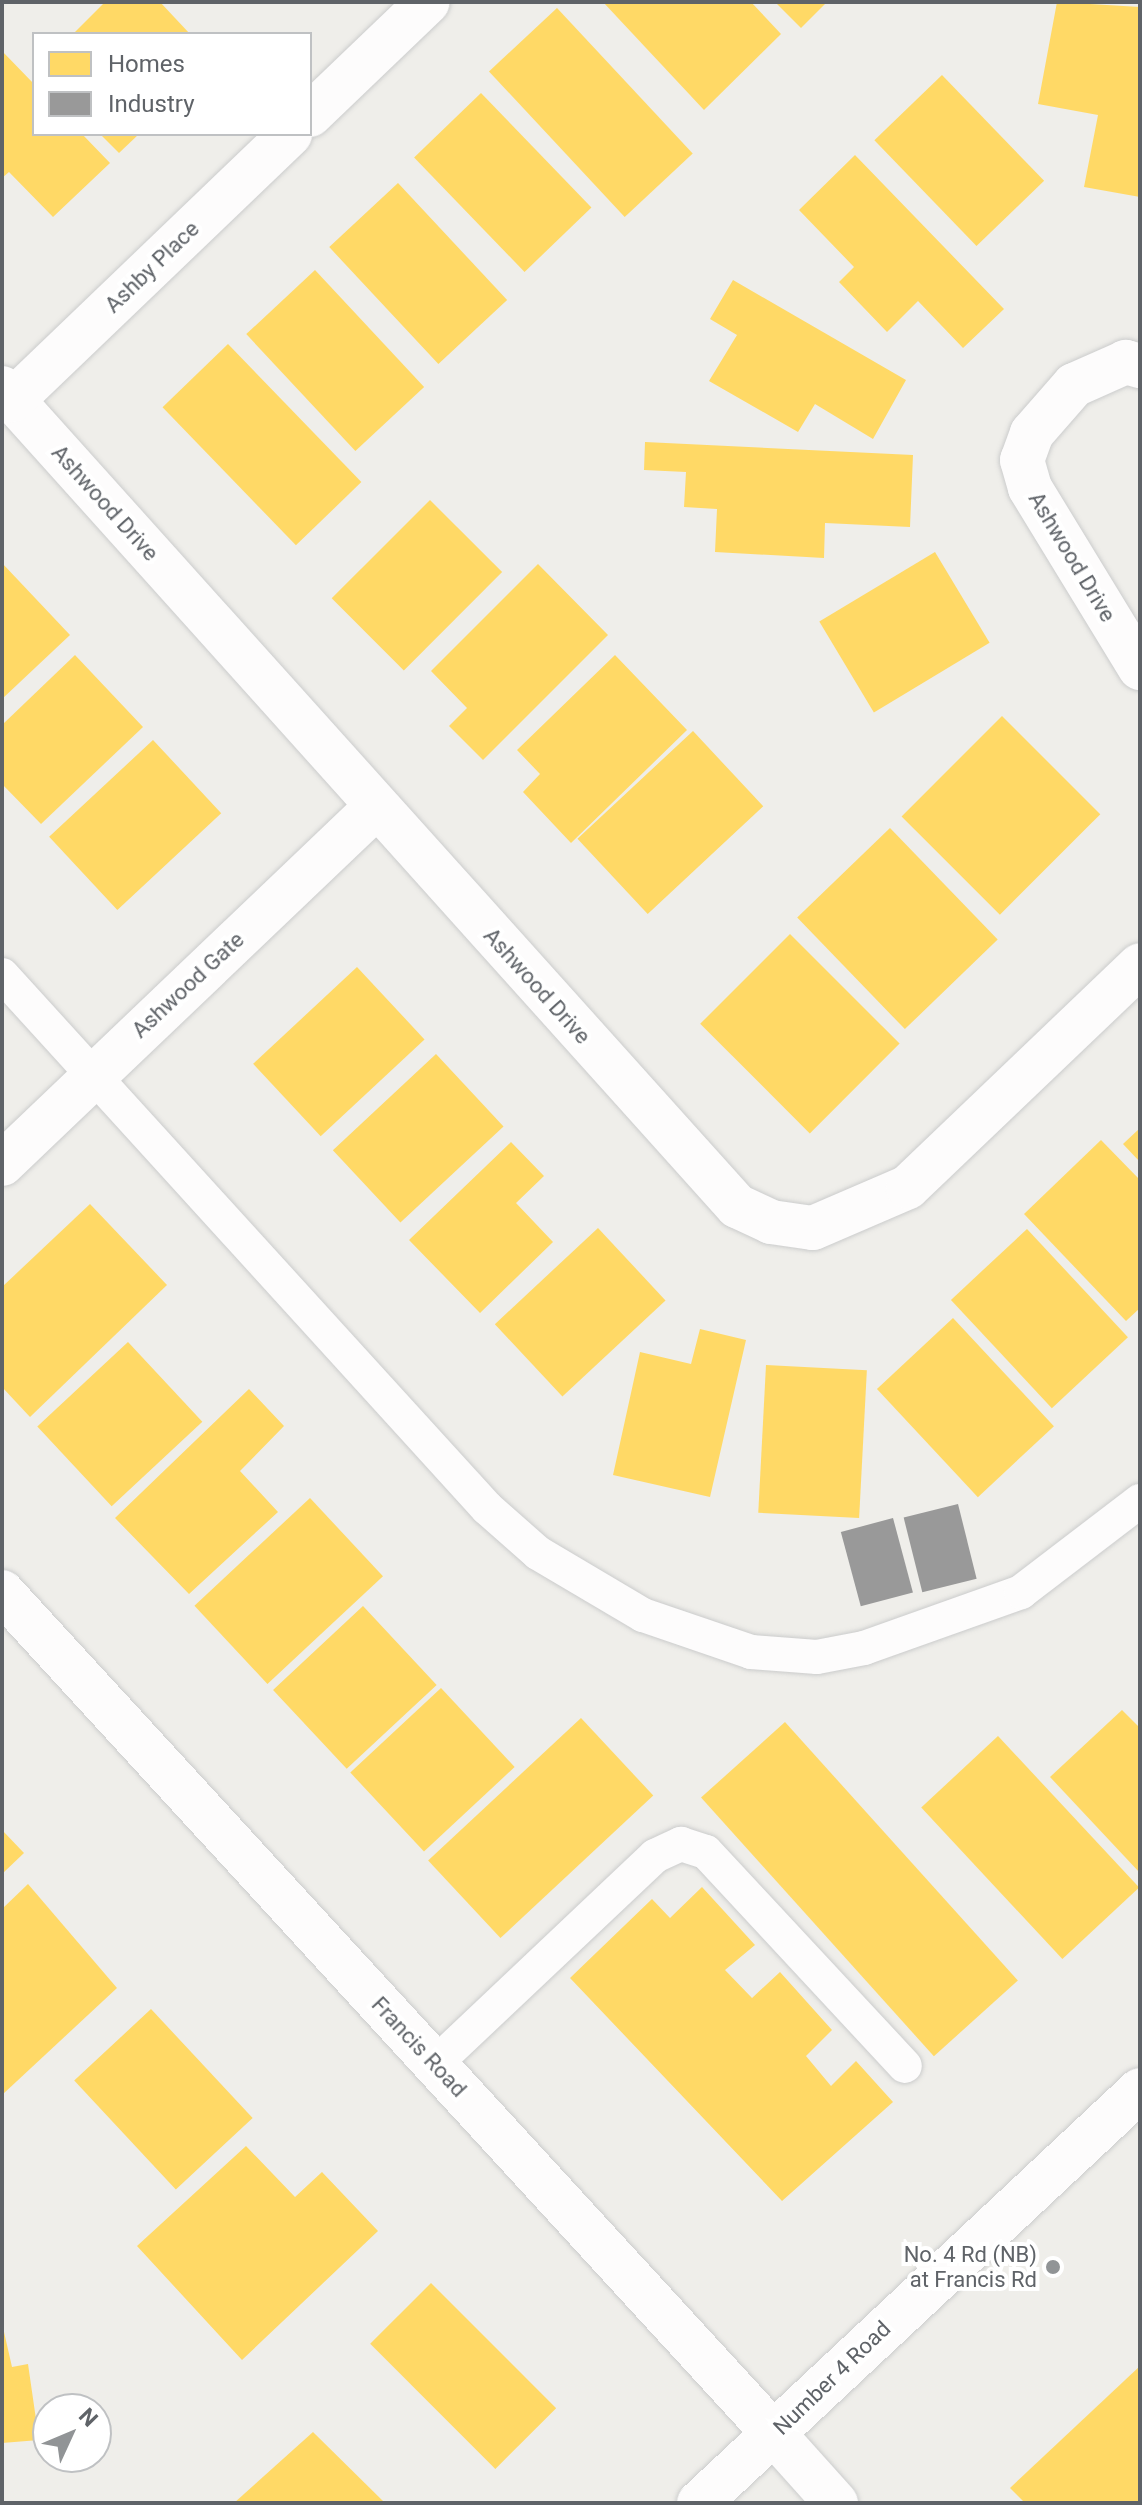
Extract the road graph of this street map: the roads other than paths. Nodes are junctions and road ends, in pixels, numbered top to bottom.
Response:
1 (428, 2) edge
2 (312, 113) edge
3 (288, 136) edge
4 (1140, 366) edge
5 (8, 394) edge
6 (1140, 668) edge
7 (375, 808) junction
8 (1140, 965) edge
9 (2, 975) edge
10 (92, 1075) junction
11 (2, 1164) edge
12 (1140, 1501) edge
13 (2, 1592) edge
14 (435, 2064) junction
15 (905, 2066) dead end
16 (1140, 2090) edge
17 (774, 2434) junction
18 (699, 2503) edge
19 (836, 2503) edge

1 - 2 street
3 - 5 street, Ashby Place
4 - 6 street, Ashwood Drive
5 - 7 street, Ashwood Drive
7 - 8 street, Ashwood Drive
7 - 10 street, Ashwood Gate
9 - 10 lane
10 - 11 street, Ashwood Gate
10 - 12 lane
13 - 14 street, Francis Road
14 - 15 lane
14 - 17 street, Francis Road
16 - 17 street, Number 4 Road
17 - 18 street, Number 4 Road
17 - 19 street, Francis Road

